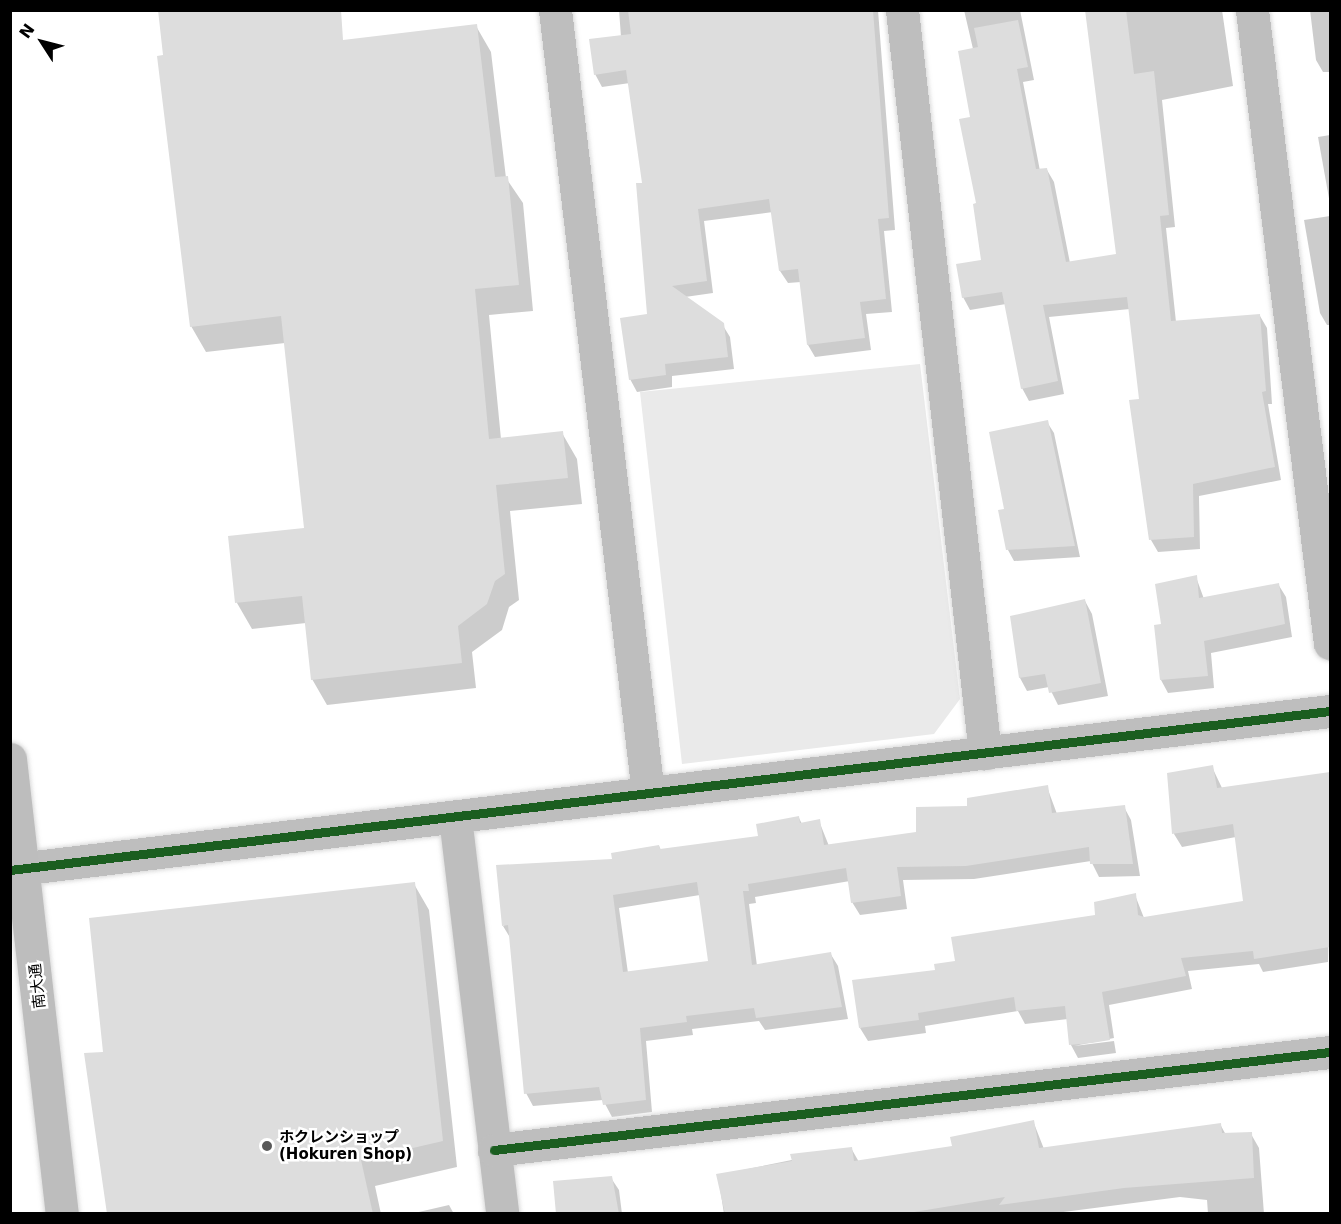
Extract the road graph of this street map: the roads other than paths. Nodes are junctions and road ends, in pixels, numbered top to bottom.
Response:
1 (555, 10) edge
2 (902, 10) edge
3 (1252, 10) edge
4 (1330, 643) edge
5 (1330, 711) edge
6 (985, 753) junction
7 (10, 759) edge
8 (648, 793) junction
9 (455, 817) junction
10 (18, 869) edge
11 (1330, 1052) edge
12 (494, 1150) junction
13 (62, 1214) edge
14 (502, 1214) edge

1 - 8 street
2 - 6 street
3 - 4 street
5 - 6 street
6 - 8 street
7 - 10 main road, 南大通
8 - 9 street
9 - 10 street
9 - 12 street
10 - 13 main road, 南大通
11 - 12 street
12 - 14 street

